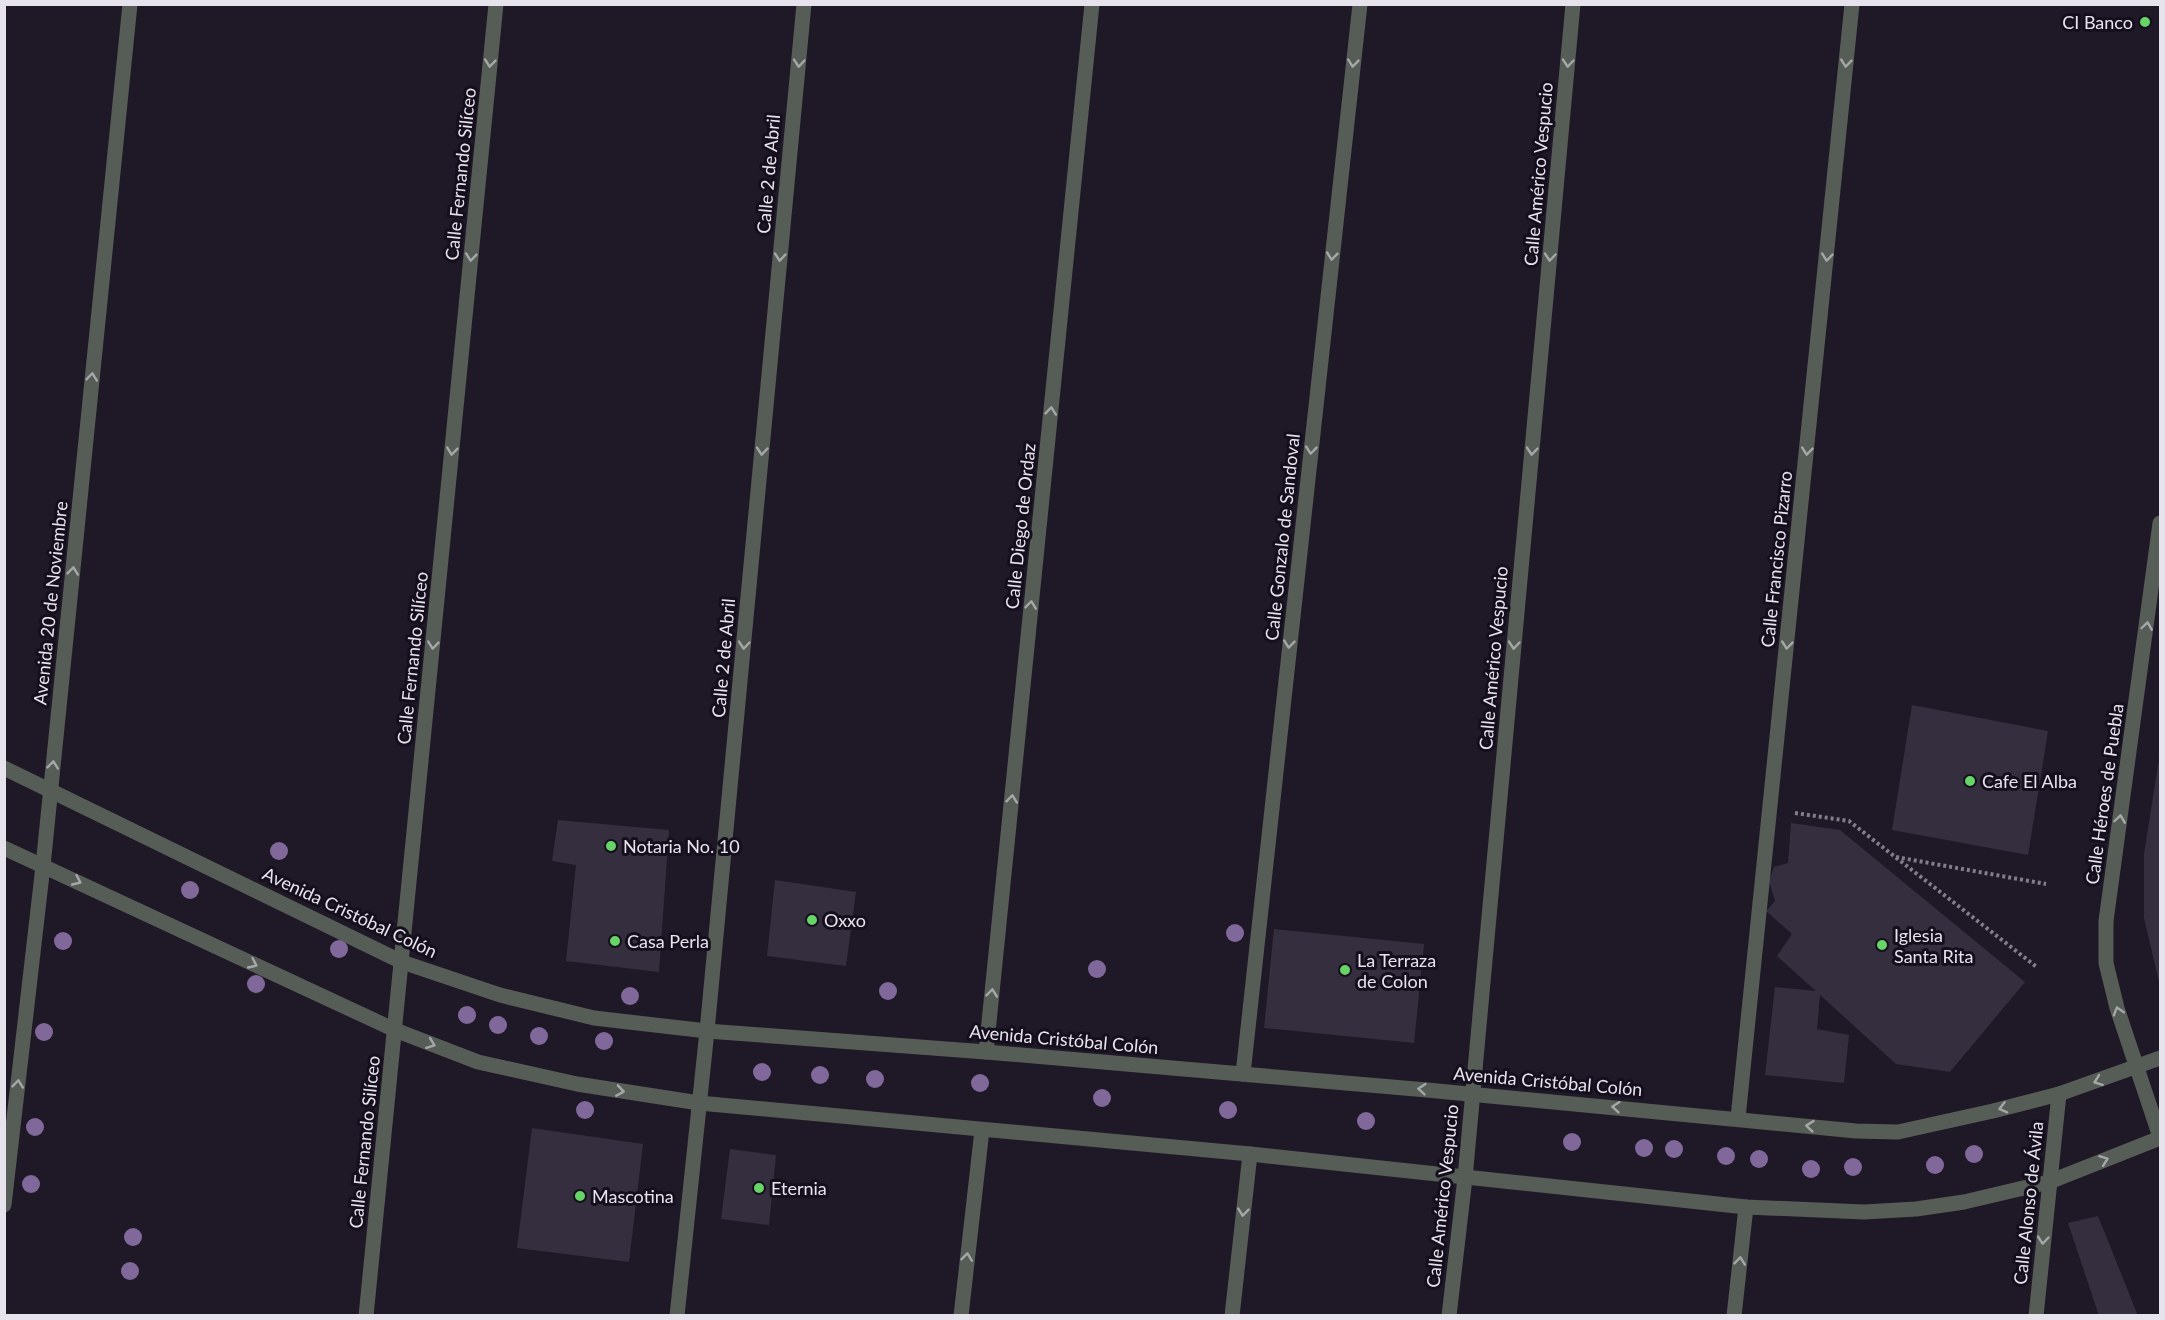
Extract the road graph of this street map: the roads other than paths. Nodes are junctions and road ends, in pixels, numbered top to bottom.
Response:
1 (130, 4) edge
2 (496, 4) edge
3 (804, 4) edge
4 (1092, 4) edge
5 (1360, 4) edge
6 (1573, 4) edge
7 (1852, 4) edge
8 (2160, 523) edge
9 (4, 768) edge
10 (50, 790) junction
11 (4, 848) edge
12 (43, 866) junction
13 (402, 962) junction
14 (395, 1030) junction
15 (707, 1031) junction
16 (987, 1052) junction
17 (2160, 1058) edge
18 (2136, 1067) junction
19 (1243, 1074) junction
20 (1472, 1094) junction
21 (2059, 1094) junction
22 (699, 1103) junction
23 (1738, 1118) junction
24 (982, 1130) junction
25 (2160, 1138) edge
26 (1250, 1154) junction
27 (1465, 1178) junction
28 (2049, 1182) junction
29 (4, 1205) edge
30 (1746, 1207) junction
31 (366, 1316) edge
32 (678, 1316) edge
33 (961, 1316) edge
34 (1232, 1316) edge
35 (1449, 1316) edge
36 (1734, 1316) edge
37 (2036, 1316) edge

10 -> 1 street, Avenida 20 de Noviembre
2 -> 13 street, Calle Fernando Silíceo
3 -> 15 street, Calle 2 de Abril
16 -> 4 street, Calle Diego de Ordaz
5 -> 19 street, Calle Gonzalo de Sandoval
6 -> 20 street, Calle Américo Vespucio
7 -> 23 street, Calle Francisco Pizarro
18 -> 8 street, Calle Héroes de Puebla
9 - 10 street, Avenida Cristóbal Colón
10 - 12 street, Avenida 20 de Noviembre
10 - 13 street, Avenida Cristóbal Colón
11 - 12 street
12 -> 14 street
29 -> 12 street, Avenida 20 de Noviembre
13 - 14 street, Calle Fernando Silíceo
13 - 15 street, Avenida Cristóbal Colón
14 -> 22 street
14 - 31 street, Calle Fernando Silíceo
15 - 16 street, Avenida Cristóbal Colón
15 - 22 street, Calle 2 de Abril
16 - 19 street, Avenida Cristóbal Colón
17 - 18 street, Avenida Cristóbal Colón
18 -> 21 street, Avenida Cristóbal Colón
18 - 25 street, Calle Héroes de Puebla
20 -> 19 street, Avenida Cristóbal Colón
23 -> 20 street, Avenida Cristóbal Colón
20 - 27 street, Calle Américo Vespucio
21 -> 23 street, Avenida Cristóbal Colón
21 - 28 street, Calle Alonso de Ávila
22 - 24 street
22 - 32 street, Calle 2 de Abril
24 - 26 street
33 -> 24 street
28 -> 25 street
26 - 27 street
26 -> 34 street
27 - 30 street
27 - 35 street, Calle Américo Vespucio
28 - 30 street
28 -> 37 street, Calle Alonso de Ávila
36 -> 30 street

